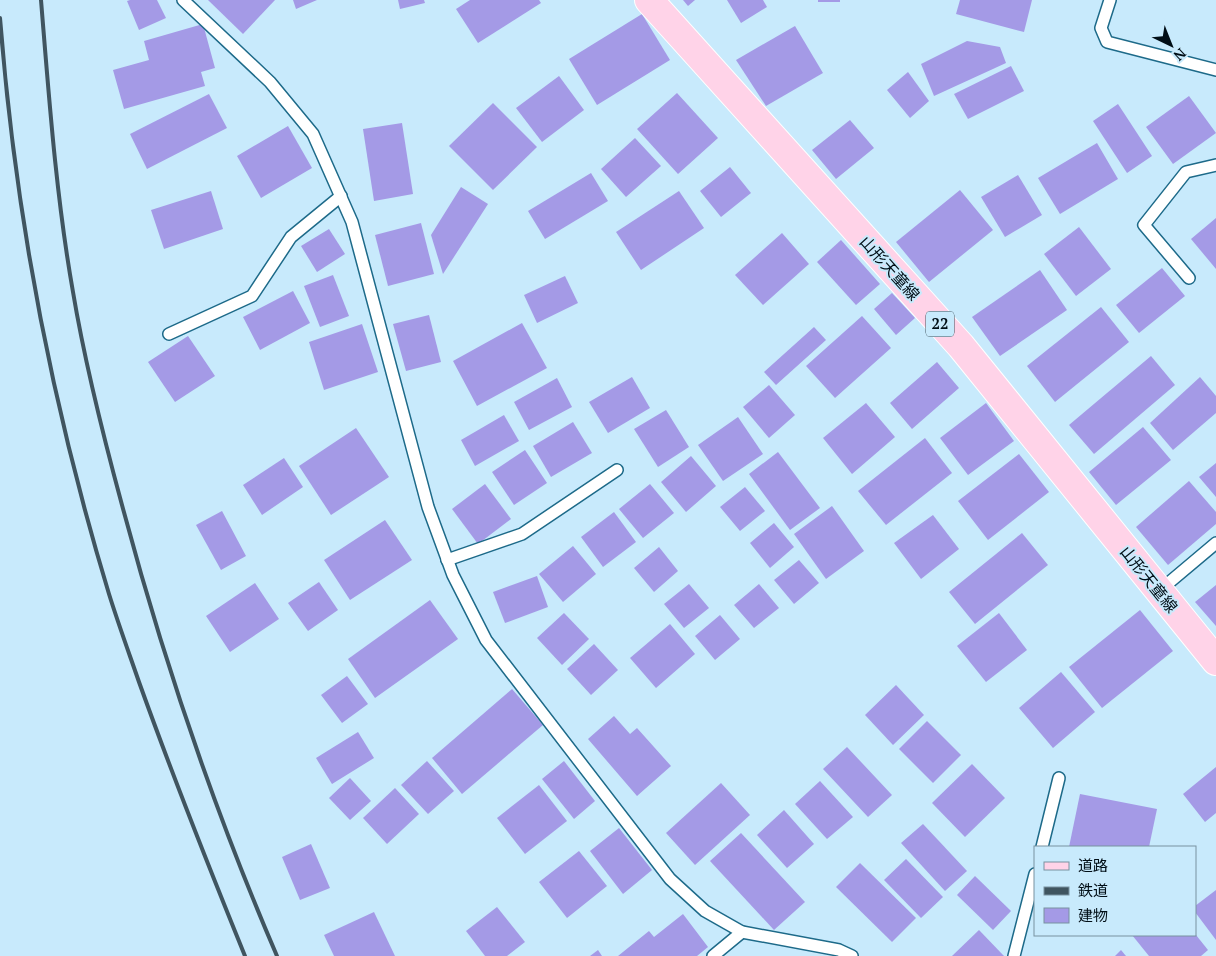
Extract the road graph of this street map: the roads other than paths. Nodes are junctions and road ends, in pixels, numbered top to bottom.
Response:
1 (183, 0) edge
2 (648, 0) edge
3 (1110, 0) edge
4 (1216, 70) edge
5 (1216, 165) edge
6 (341, 196) junction
7 (1190, 278) dead end
8 (169, 334) dead end
9 (617, 470) dead end
10 (1216, 543) edge
11 (447, 560) junction
12 (1159, 591) junction
13 (1216, 661) edge
14 (1059, 778) dead end
15 (1042, 846) edge
16 (1034, 878) edge
17 (742, 932) junction
18 (713, 956) edge
19 (852, 956) edge
20 (1014, 956) edge

1 - 6 lane
2 - 12 main road, 山形天童線 / 22
3 - 4 lane
5 - 7 lane
6 - 8 lane
6 - 11 lane
9 - 11 lane
10 - 12 lane
11 - 17 lane
12 - 13 main road, 山形天童線 / 22
14 - 15 lane
16 - 20 lane
17 - 18 lane
17 - 19 lane

